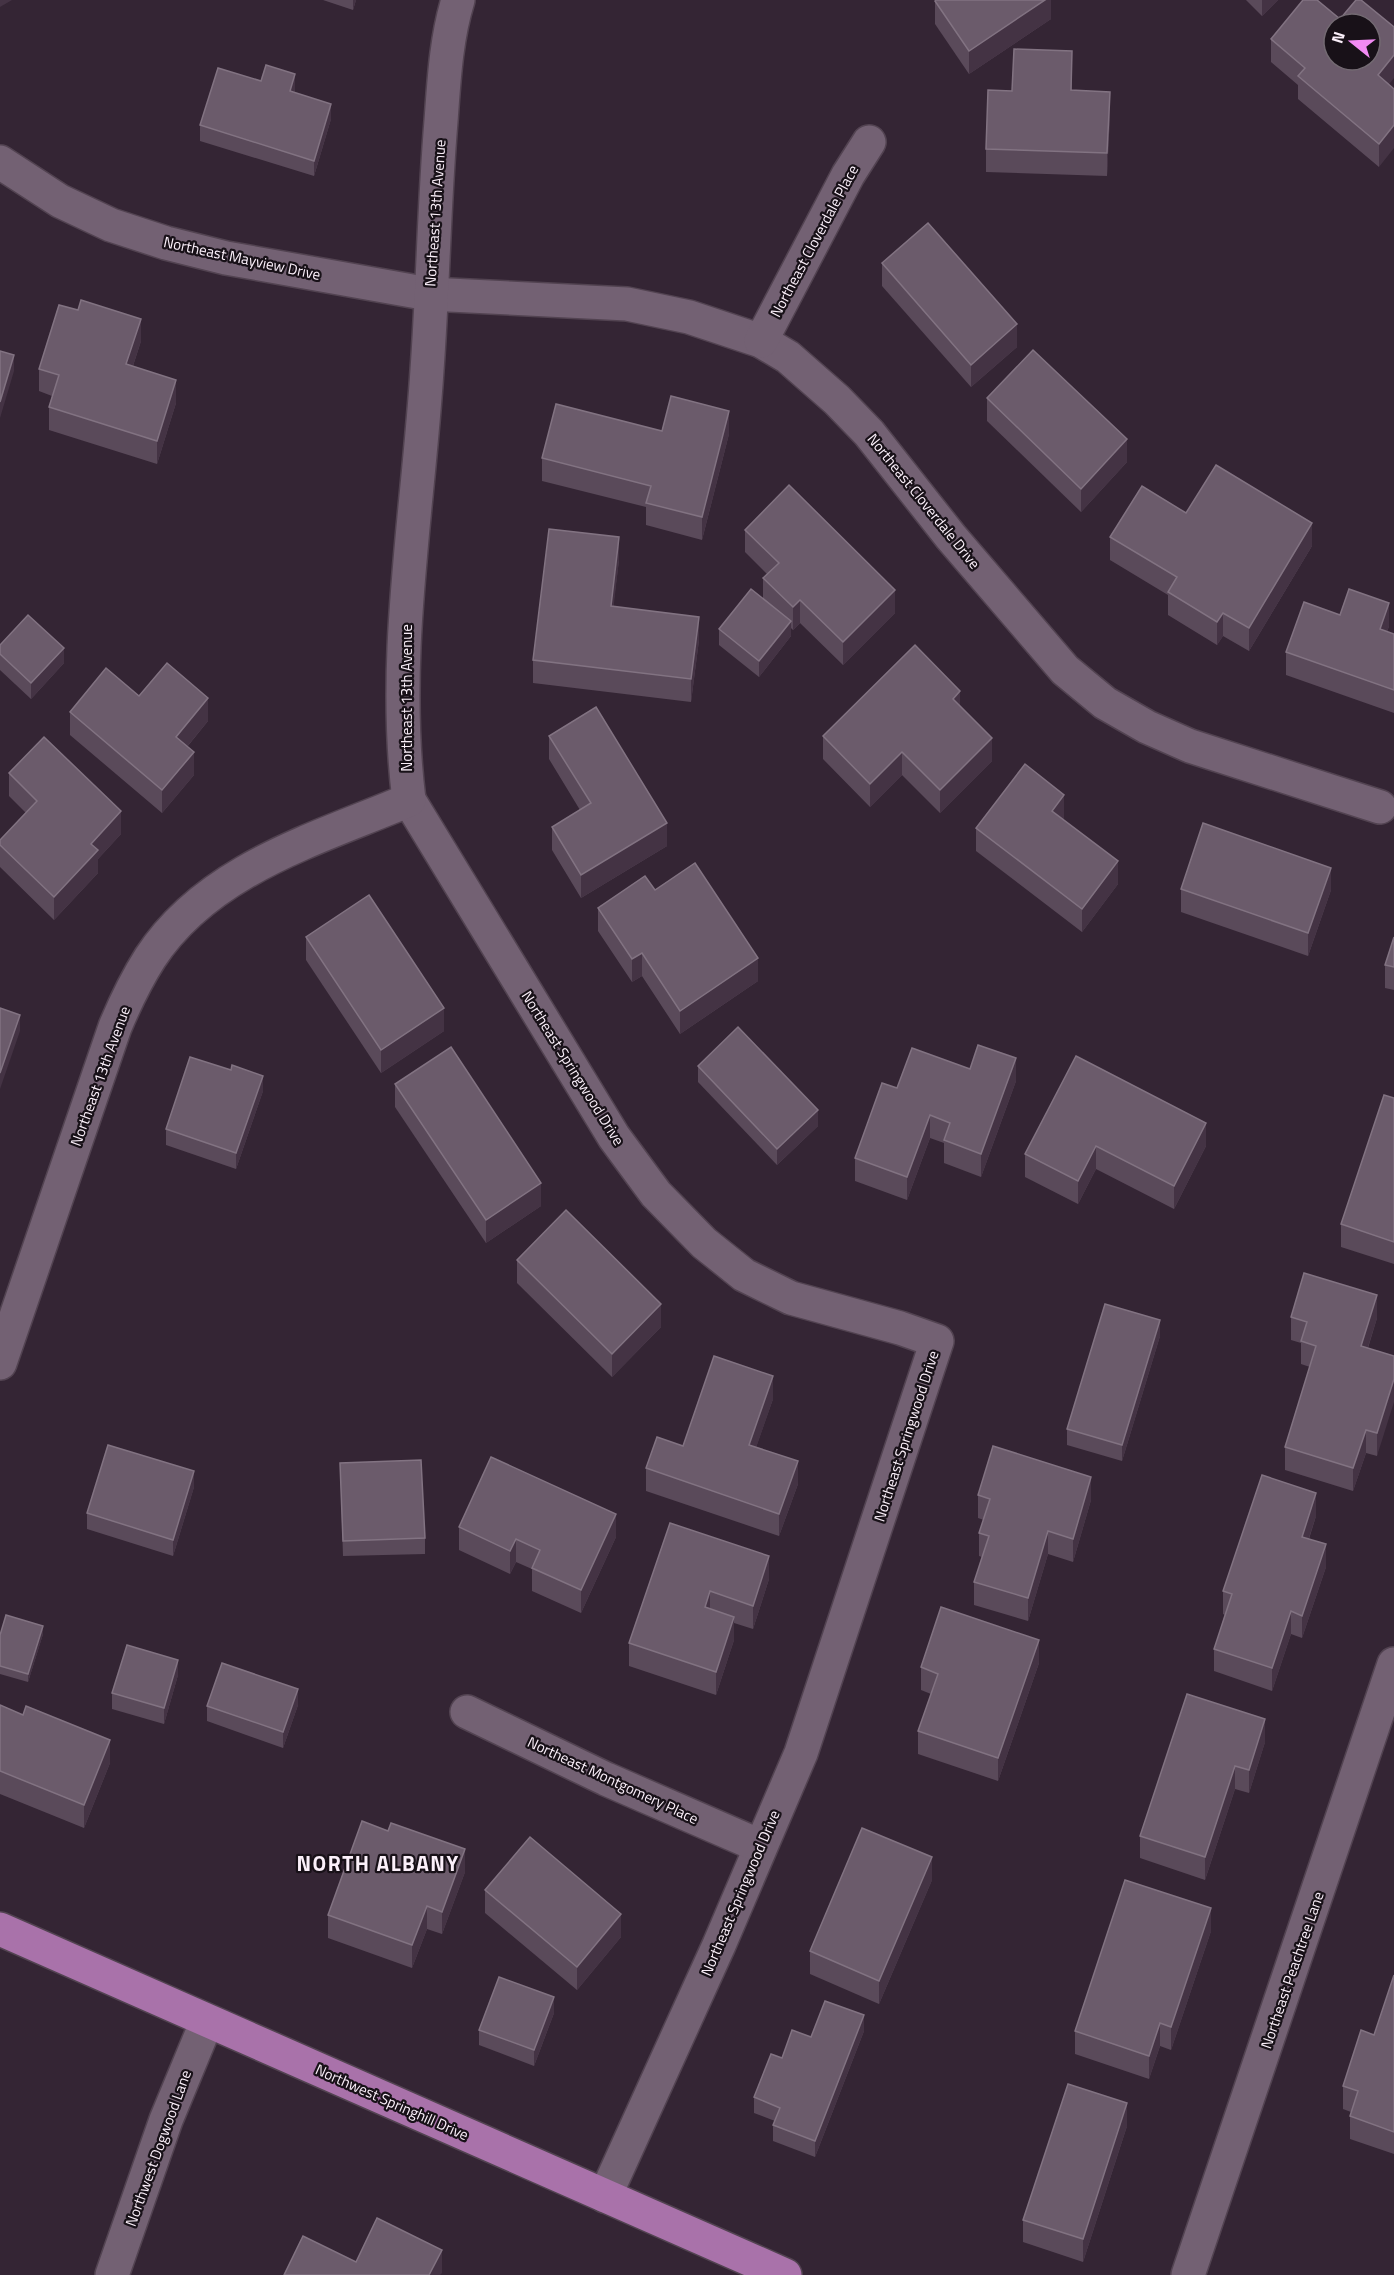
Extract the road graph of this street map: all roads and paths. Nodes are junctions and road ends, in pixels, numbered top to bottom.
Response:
1 (458, 0) edge
2 (868, 142) dead end
3 (0, 162) edge
4 (429, 294) junction
5 (761, 341) junction
6 (409, 800) junction
7 (1380, 807) dead end
8 (0, 1363) edge
9 (1394, 1664) edge
10 (467, 1712) dead end
11 (760, 1846) junction
12 (0, 1929) edge
13 (207, 2021) junction
14 (605, 2196) junction
15 (112, 2275) edge
16 (785, 2275) edge
17 (1188, 2275) edge

1 - 4 street, Northeast 13th Avenue
2 - 5 street, Northeast Cloverdale Place
3 - 4 street, Northeast Mayview Drive
4 - 5 street, Northeast Cloverdale Drive
4 - 6 street, Northeast 13th Avenue
5 - 7 street, Northeast Cloverdale Drive
6 - 8 street, Northeast 13th Avenue
6 - 11 street, Northeast Springwood Drive
9 - 17 street, Northeast Peachtree Lane
10 - 11 street, Northeast Montgomery Place
11 - 14 street, Northeast Springwood Drive
12 - 13 main road, Northwest Springhill Drive
13 - 14 main road, Northwest Springhill Drive
13 - 15 street, Northwest Dogwood Lane
14 - 16 main road, Northwest Springhill Drive

